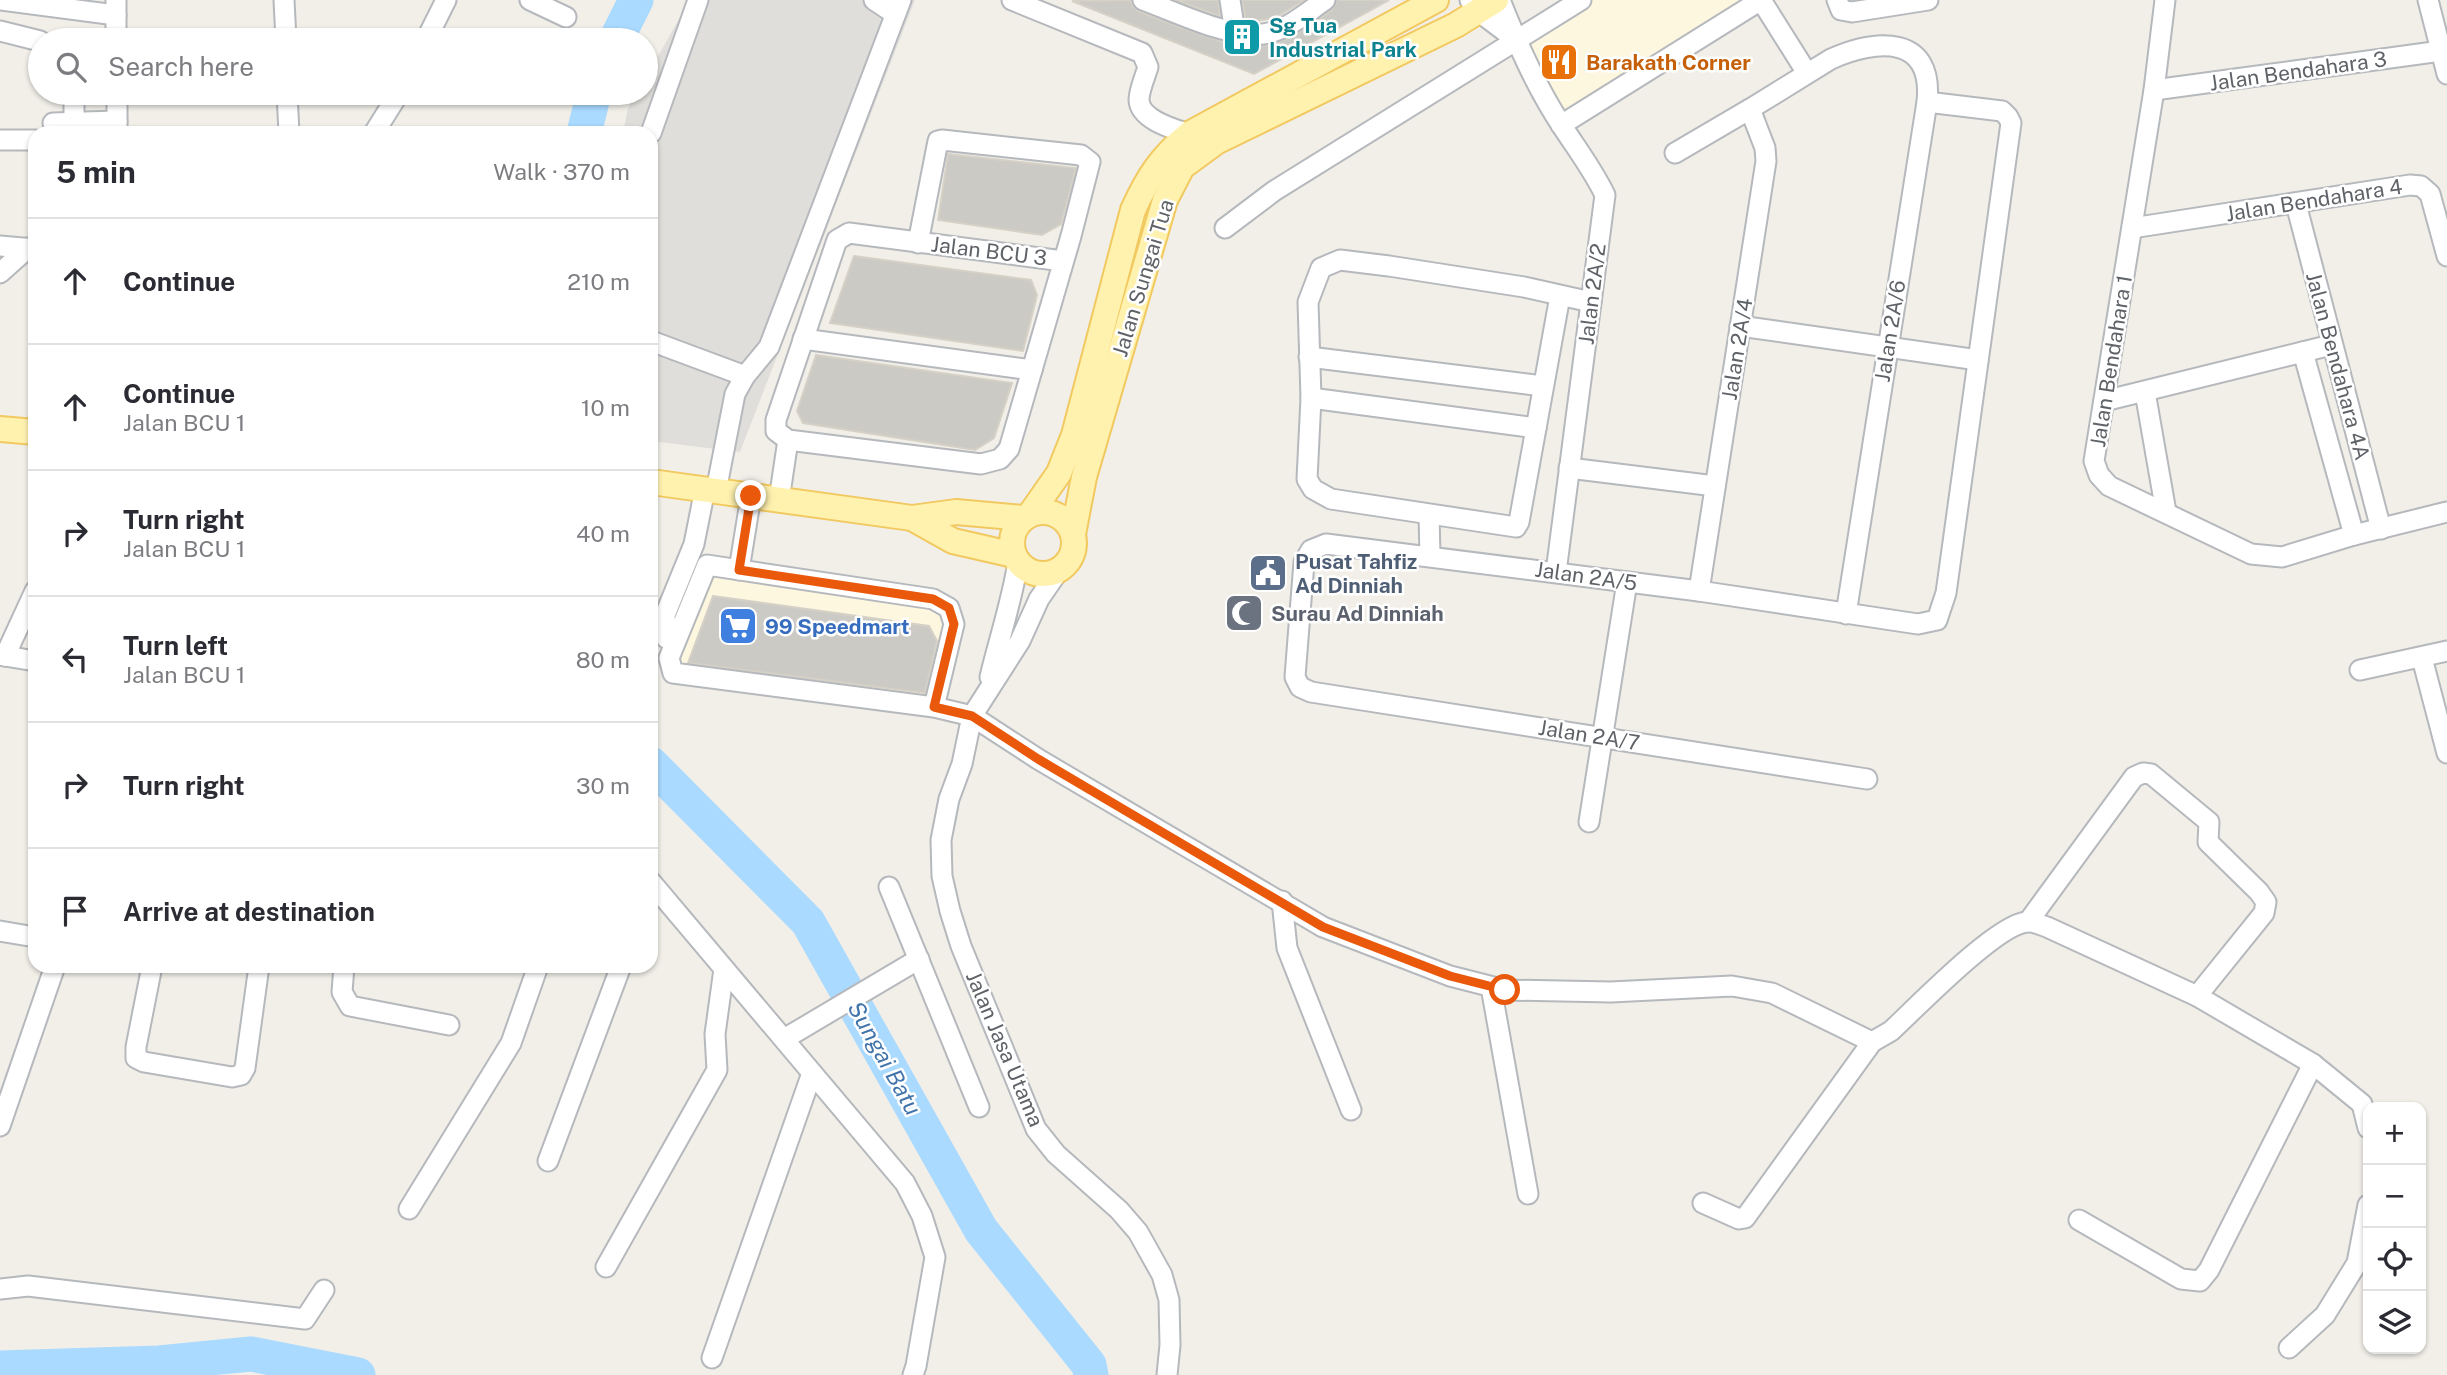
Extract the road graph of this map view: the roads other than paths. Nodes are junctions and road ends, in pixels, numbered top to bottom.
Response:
1 (0, 0) edge
2 (284, 0) edge
3 (446, 0) edge
4 (530, 0) edge
5 (698, 0) edge
6 (874, 0) edge
7 (1013, 0) edge
8 (1143, 0) edge
9 (1230, 0) edge
10 (1325, 0) edge
11 (1436, 0) edge
12 (1581, 0) edge
13 (1761, 0) edge
14 (1837, 0) edge
15 (1928, 0) edge
16 (2165, 0) edge
17 (2428, 0) edge
18 (1486, 3) edge
19 (898, 7) edge
20 (116, 8) edge
21 (566, 18) dead end
22 (116, 28) edge
23 (285, 28) edge
24 (432, 28) edge
25 (0, 32) edge
26 (1235, 33) junction
27 (28, 38) edge
28 (1516, 40) junction
29 (2441, 51) junction
30 (1807, 73) junction
31 (2447, 74) edge
32 (2154, 90) junction
33 (1927, 102) junction
34 (74, 105) edge
35 (117, 105) edge
36 (288, 105) edge
37 (392, 105) edge
38 (1750, 109) junction
39 (53, 122) dead end
40 (74, 122) junction
41 (1562, 125) junction
42 (108, 126) edge
43 (117, 126) edge
44 (289, 126) edge
45 (378, 126) edge
46 (653, 126) edge
47 (1189, 134) junction
48 (0, 140) edge
49 (28, 140) edge
50 (1675, 153) dead end
51 (2295, 204) junction
52 (1225, 228) dead end
53 (2132, 228) junction
54 (918, 243) junction
55 (0, 246) edge
56 (28, 249) edge
57 (28, 251) edge
58 (2447, 256) edge
59 (1063, 261) junction
60 (0, 273) edge
61 (1560, 296) junction
62 (1591, 302) junction
63 (1740, 326) junction
64 (803, 339) junction
65 (658, 344) edge
66 (2331, 345) junction
67 (1888, 346) junction
68 (2303, 352) junction
69 (1309, 357) junction
70 (1978, 360) junction
71 (1032, 370) junction
72 (746, 376) junction
73 (1543, 386) junction
74 (2145, 392) junction
75 (1311, 398) junction
76 (2104, 401) junction
77 (1536, 428) junction
78 (0, 429) edge
79 (28, 431) edge
80 (788, 440) junction
81 (1569, 468) junction
82 (658, 483) edge
83 (1715, 486) junction
84 (710, 490) junction
85 (751, 496) junction
86 (779, 500) junction
87 (2166, 512) junction
88 (2447, 512) edge
89 (1429, 514) junction
90 (1027, 516) junction
91 (912, 518) junction
92 (2381, 529) junction
93 (1073, 534) junction
94 (2354, 535) junction
95 (1430, 556) junction
96 (1016, 559) junction
97 (739, 570) junction
98 (1059, 570) junction
99 (1556, 572) junction
100 (1627, 582) junction
101 (1699, 591) junction
102 (28, 605) edge
103 (1846, 614) junction
104 (666, 638) dead end
105 (2447, 651) edge
106 (2, 656) edge
107 (2422, 658) junction
108 (28, 660) edge
109 (2360, 670) dead end
110 (988, 689) junction
111 (1311, 691) joint
112 (934, 707) junction
113 (972, 716) junction
114 (1603, 737) junction
115 (2447, 753) edge
116 (1867, 779) dead end
117 (1589, 822) dead end
118 (889, 887) dead end
119 (658, 892) edge
120 (1282, 901) junction
121 (2028, 922) junction
122 (0, 931) edge
123 (28, 936) edge
124 (919, 959) junction
125 (724, 969) junction
126 (53, 973) edge
127 (151, 973) edge
128 (258, 973) edge
129 (343, 973) edge
130 (536, 973) edge
131 (618, 973) edge
132 (1491, 987) junction
133 (2197, 996) junction
134 (449, 1025) dead end
135 (784, 1040) junction
136 (1872, 1042) junction
137 (2314, 1064) junction
138 (812, 1073) junction
139 (979, 1107) dead end
140 (2363, 1108) edge
141 (1351, 1110) dead end
142 (0, 1126) edge
143 (548, 1161) dead end
144 (1528, 1194) dead end
145 (1703, 1203) dead end
146 (409, 1209) dead end
147 (2079, 1220) dead end
148 (2364, 1228) edge
149 (606, 1267) dead end
150 (0, 1289) edge
151 (324, 1290) dead end
152 (2289, 1348) dead end
153 (712, 1359) dead end
154 (912, 1375) edge
155 (1167, 1375) edge

1 - 20 street
2 - 23 street
3 - 24 street
4 - 21 street
5 - 46 street
6 - 19 street
7 - 47 street
8 - 26 street
9 - 26 street
10 - 26 street
11 - 47 main road, Jalan Sungai Tua
12 - 28 street
13 - 30 street
13 - 41 street
14 - 15 street
16 - 32 street, Jalan Bendahara 1
17 - 29 street
18 - 28 street, Jalan 2A/2
18 - 93 main road, Jalan Sungai Tua
19 - 72 street
20 - 22 street
25 - 27 street
28 - 41 street, Jalan 2A/2
28 - 52 street
29 - 31 street
29 - 32 street, Jalan Bendahara 3
30 - 33 street, Jalan 2A/6
30 - 38 street
32 - 53 street, Jalan Bendahara 1
33 - 67 street, Jalan 2A/6
33 - 70 street
34 - 40 street
35 - 43 street
36 - 44 street
37 - 45 street
38 - 50 street
38 - 63 street, Jalan 2A/4
39 - 40 street
40 - 42 street
41 - 62 street, Jalan 2A/2
47 - 90 main road, Jalan Sungai Tua
48 - 49 street
51 - 53 street, Jalan Bendahara 4
51 - 58 street, Jalan Bendahara 4
51 - 66 street, Jalan Bendahara 4A
53 - 76 street, Jalan Bendahara 1
54 - 59 street, Jalan BCU 3
54 - 59 street
54 - 64 street, Jalan BCU 3
55 - 56 street
57 - 60 street
59 - 71 street, Jalan BCU 3
61 - 62 street
61 - 69 street
61 - 73 street
62 - 81 street, Jalan 2A/2
63 - 67 street
63 - 83 street, Jalan 2A/4
64 - 71 street
64 - 80 street, Jalan BCU 3
65 - 72 street
66 - 68 street
66 - 92 street, Jalan Bendahara 4A
67 - 70 street
67 - 103 street, Jalan 2A/6
68 - 74 street
68 - 94 street
69 - 73 street
69 - 75 street
70 - 103 street, Jalan 2A/5
71 - 80 street, Jalan BCU 3
72 - 84 street
73 - 77 street
74 - 76 street
74 - 87 street
75 - 77 street
75 - 89 street
76 - 87 street, Jalan Bendahara 1
77 - 89 street
78 - 79 main road
80 - 86 street
81 - 83 street
81 - 99 street, Jalan 2A/2
82 - 84 main road
83 - 101 street, Jalan 2A/4
84 - 85 main road
84 - 104 street
85 - 86 main road
85 - 97 street
86 - 91 main road
87 - 94 street, Jalan Bendahara 1
88 - 92 street, Jalan Bendahara 1
89 - 95 street
90 - 91 main road
90 - 93 main road
90 - 96 main road
91 - 96 main road
92 - 94 street, Jalan Bendahara 1
93 - 98 main road
95 - 99 street, Jalan 2A/5
95 - 111 street, Jalan 2A/5
96 - 98 main road
96 - 110 street, Jalan Jasa Utama
97 - 112 street
97 - 112 street
98 - 110 street, Jalan Jasa Utama
99 - 100 street, Jalan 2A/5
100 - 101 street, Jalan 2A/5
100 - 114 street
101 - 103 street, Jalan 2A/5
102 - 106 street
105 - 107 street
106 - 108 street
107 - 109 street
107 - 115 street
110 - 113 street, Jalan Jasa Utama
111 - 114 street, Jalan 2A/7
112 - 113 street
113 - 120 street
113 - 155 street, Jalan Jasa Utama
114 - 116 street, Jalan 2A/7
114 - 117 street
118 - 124 street
119 - 125 street
120 - 132 street
120 - 141 street
121 - 133 street
121 - 133 street
121 - 136 street
122 - 123 street
124 - 135 street
124 - 139 street
125 - 135 street
125 - 149 street
126 - 142 street
127 - 128 street
129 - 134 street
130 - 146 street
131 - 143 street
132 - 136 street
132 - 144 street
133 - 137 street
135 - 138 street
136 - 145 street
137 - 140 street
137 - 147 street
138 - 153 street
138 - 154 street
148 - 152 street
150 - 151 street

